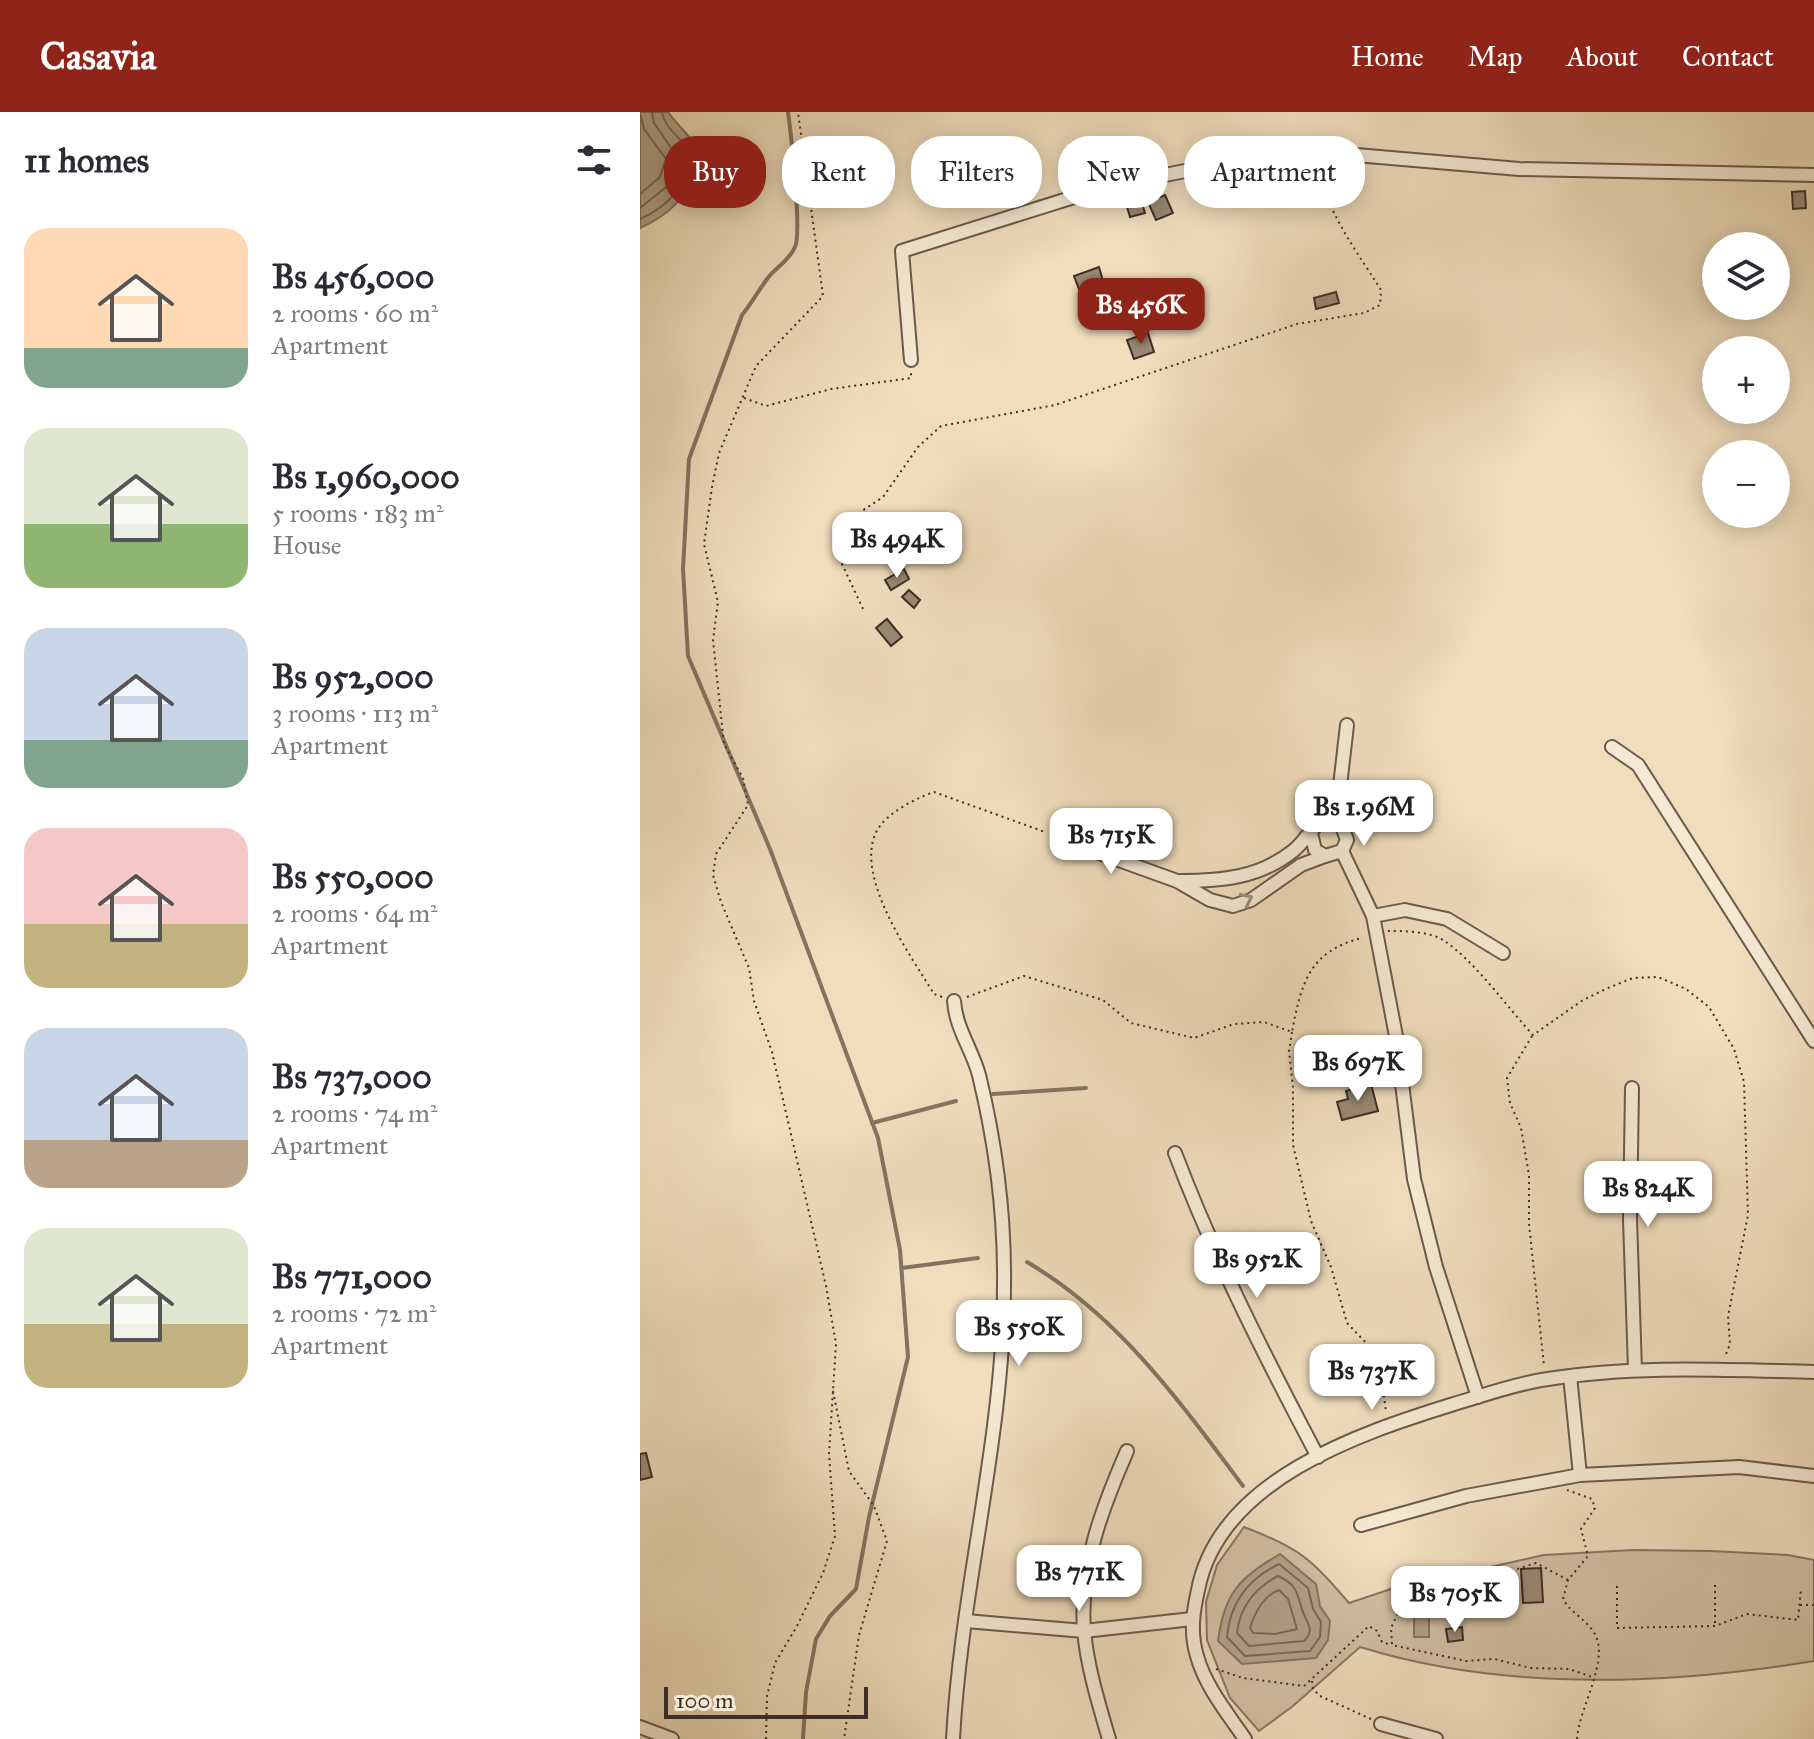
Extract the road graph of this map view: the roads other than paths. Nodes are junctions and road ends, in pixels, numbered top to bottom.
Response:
1 (1814, 175) edge
2 (911, 360) road end
3 (1347, 725) dead end
4 (1612, 747) dead end
5 (1336, 821) junction
6 (1311, 833) junction
7 (1058, 838) road end
8 (1342, 851) junction
9 (1325, 856) junction
10 (1177, 881) junction
11 (1373, 916) junction
12 (1503, 953) dead end
13 (954, 1001) road end
14 (1814, 1041) edge
15 (1632, 1088) dead end
16 (1175, 1153) dead end
17 (1635, 1370) junction
18 (1814, 1372) edge
19 (1570, 1376) junction
20 (1478, 1397) junction
21 (1127, 1451) dead end
22 (1318, 1457) junction
23 (1580, 1475) junction
24 (1814, 1476) edge
25 (1361, 1525) dead end
26 (1192, 1619) junction
27 (966, 1621) junction
28 (1084, 1631) junction
29 (1381, 1724) road end
30 (640, 1727) edge
31 (672, 1739) edge
32 (953, 1739) edge
33 (1109, 1739) edge
34 (1245, 1739) edge
35 (1436, 1739) edge

1 - 2 street
3 - 5 street
4 - 14 street
5 - 6 street
5 - 8 street
6 - 9 street
6 - 10 street
7 - 10 street
8 - 9 street
8 - 11 street
10 -> 9 street
11 - 12 street
11 - 20 street
13 - 27 street
15 - 17 street
16 - 22 street
17 - 18 street
17 - 19 street
19 - 20 street
19 - 23 street
20 - 22 street
21 - 28 street
22 - 26 street
23 - 24 street
23 - 25 street
26 - 28 street
26 - 34 street
27 - 28 street
27 - 32 street
28 - 33 street
29 - 35 street
30 - 31 street

